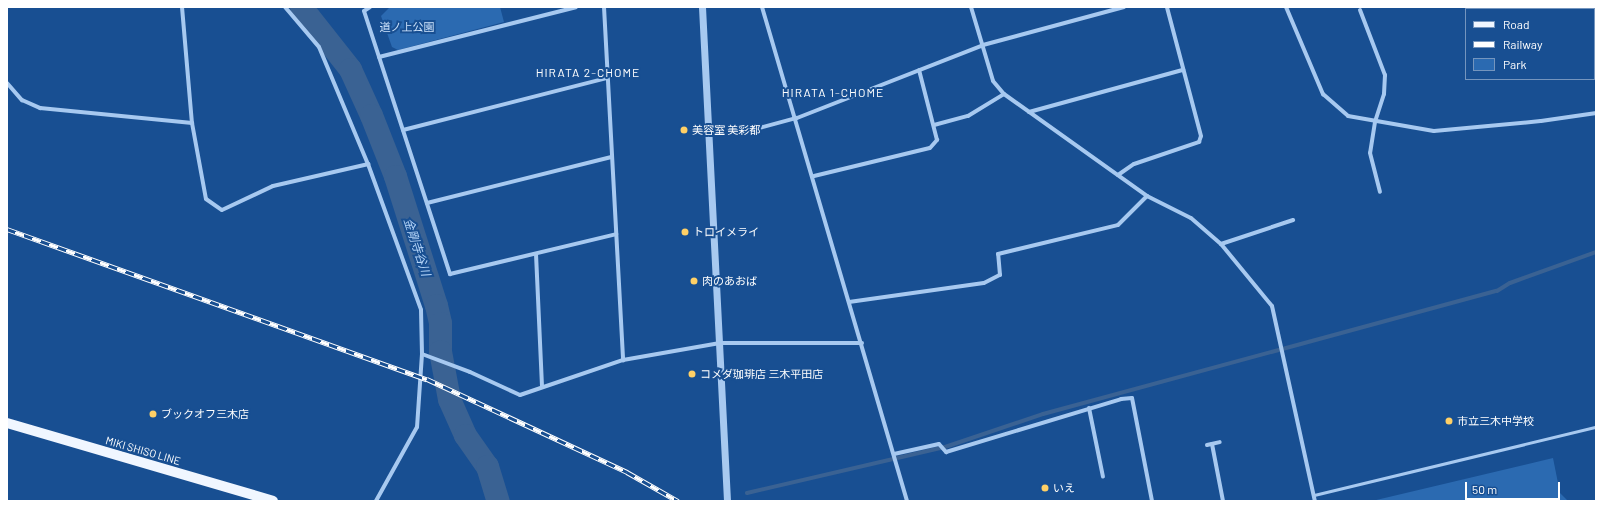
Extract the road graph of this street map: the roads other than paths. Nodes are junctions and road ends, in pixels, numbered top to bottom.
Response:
1 (182, 7) edge
2 (285, 7) edge
3 (370, 7) edge
4 (576, 7) edge
5 (604, 7) edge
6 (702, 7) edge
7 (762, 7) edge
8 (971, 7) edge
9 (1124, 7) edge
10 (1167, 7) edge
11 (1286, 7) edge
12 (1360, 10) dead end
13 (983, 45) junction
14 (379, 57) junction
15 (919, 70) junction
16 (1183, 70) junction
17 (607, 78) junction
18 (7, 83) edge
19 (1004, 94) junction
20 (1029, 112) junction
21 (1596, 113) edge
22 (797, 118) junction
23 (1375, 122) junction
24 (192, 123) junction
25 (934, 125) junction
26 (403, 130) junction
27 (708, 132) junction
28 (612, 157) junction
29 (368, 164) junction
30 (1118, 175) junction
31 (814, 176) junction
32 (1380, 192) dead end
33 (1148, 196) junction
34 (427, 202) junction
35 (1292, 220) dead end
36 (616, 234) junction
37 (1221, 244) junction
38 (536, 254) junction
39 (849, 302) junction
40 (719, 343) junction
41 (862, 343) junction
42 (422, 354) junction
43 (623, 360) junction
44 (542, 387) junction
45 (1089, 408) junction
46 (7, 423) edge
47 (1596, 427) edge
48 (1220, 442) dead end
49 (1212, 444) junction
50 (1207, 445) dead end
51 (894, 454) junction
52 (1103, 477) dead end
53 (1314, 495) junction
54 (273, 501) edge
55 (376, 501) edge
56 (727, 501) edge
57 (907, 501) edge
58 (1152, 501) edge
59 (1223, 501) edge
60 (1315, 501) edge

1 - 24 street
2 - 29 street
3 - 14 street
4 - 14 street
5 - 17 street
6 - 27 street
7 - 22 street
8 - 13 street
9 - 13 street
10 - 16 street
11 - 23 street
12 - 23 street
13 - 15 street
13 - 19 street
14 - 26 street
15 - 22 street
15 - 25 street
16 - 20 street
16 - 30 street
17 - 26 street
17 - 28 street
18 - 24 street
19 - 20 street
19 - 25 street
20 - 30 street
21 - 23 street
22 - 27 street
22 - 31 street
23 - 32 street
24 - 29 street
25 - 31 street
26 - 34 street
27 - 40 street
28 - 34 street
28 - 36 street
29 - 42 street
30 - 33 street
31 - 39 street
33 - 37 street
33 - 39 street
34 - 38 street
35 - 37 street
36 - 38 street
36 - 43 street
37 - 53 street
38 - 44 street
39 - 41 street
40 - 41 street
40 - 43 street
40 - 56 street
41 - 51 street
42 - 44 street
42 - 55 street
43 - 44 street
45 - 51 street
45 - 52 street
45 - 58 street
46 - 54 main road, MIKI SHISO LINE
47 - 53 lane
48 - 49 street
49 - 50 street
49 - 59 street
51 - 57 street
53 - 60 street

